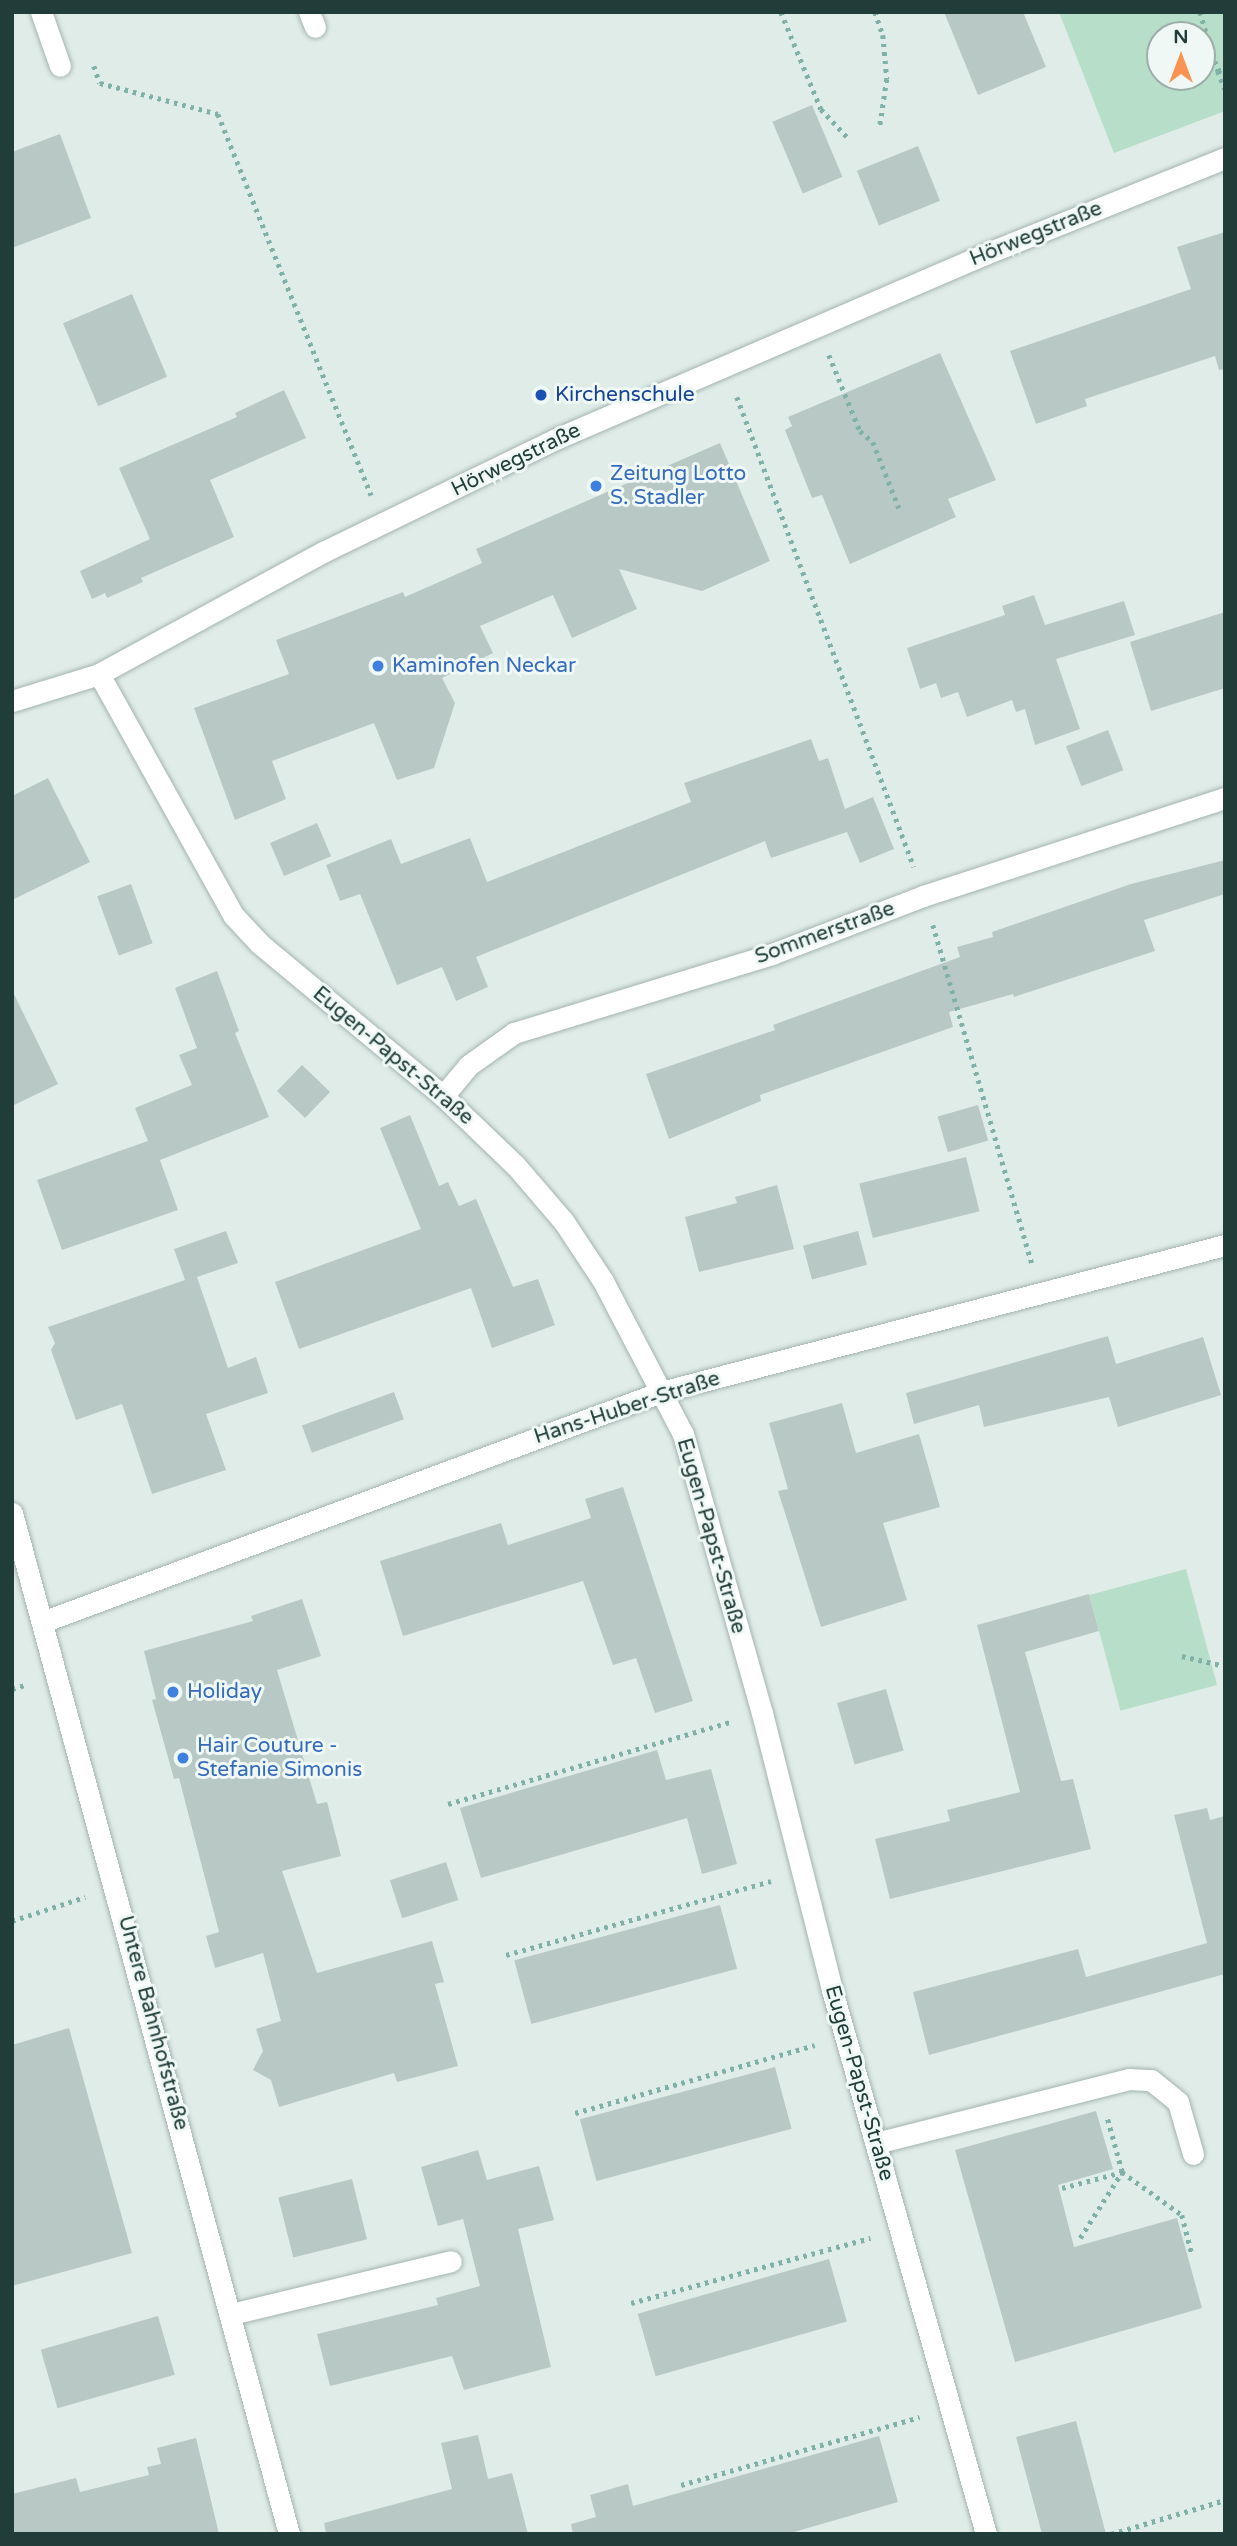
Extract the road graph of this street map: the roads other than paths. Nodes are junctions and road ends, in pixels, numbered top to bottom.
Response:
1 (41, 12) edge
2 (60, 66) dead end
3 (1225, 158) edge
4 (99, 674) junction
5 (12, 701) edge
6 (1225, 798) edge
7 (443, 1096) junction
8 (1225, 1245) edge
9 (661, 1392) junction
10 (12, 1513) edge
11 (45, 1621) junction
12 (876, 2143) junction
13 (1194, 2154) dead end
14 (451, 2261) dead end
15 (231, 2314) junction
16 (289, 2534) edge
17 (986, 2534) edge

1 - 2 street
3 - 4 street, Hörwegstraße
4 - 5 street, Hörwegstraße
4 - 7 street, Eugen-Papst-Straße
6 - 7 street, Sommerstraße
7 - 9 street, Eugen-Papst-Straße
8 - 9 street, Hans-Huber-Straße
9 - 11 street, Hans-Huber-Straße
9 - 12 street, Eugen-Papst-Straße
10 - 11 street, Untere Bahnhofstraße
11 - 15 street, Untere Bahnhofstraße
12 - 13 street
12 - 17 street, Eugen-Papst-Straße
14 - 15 street
15 - 16 street, Untere Bahnhofstraße

